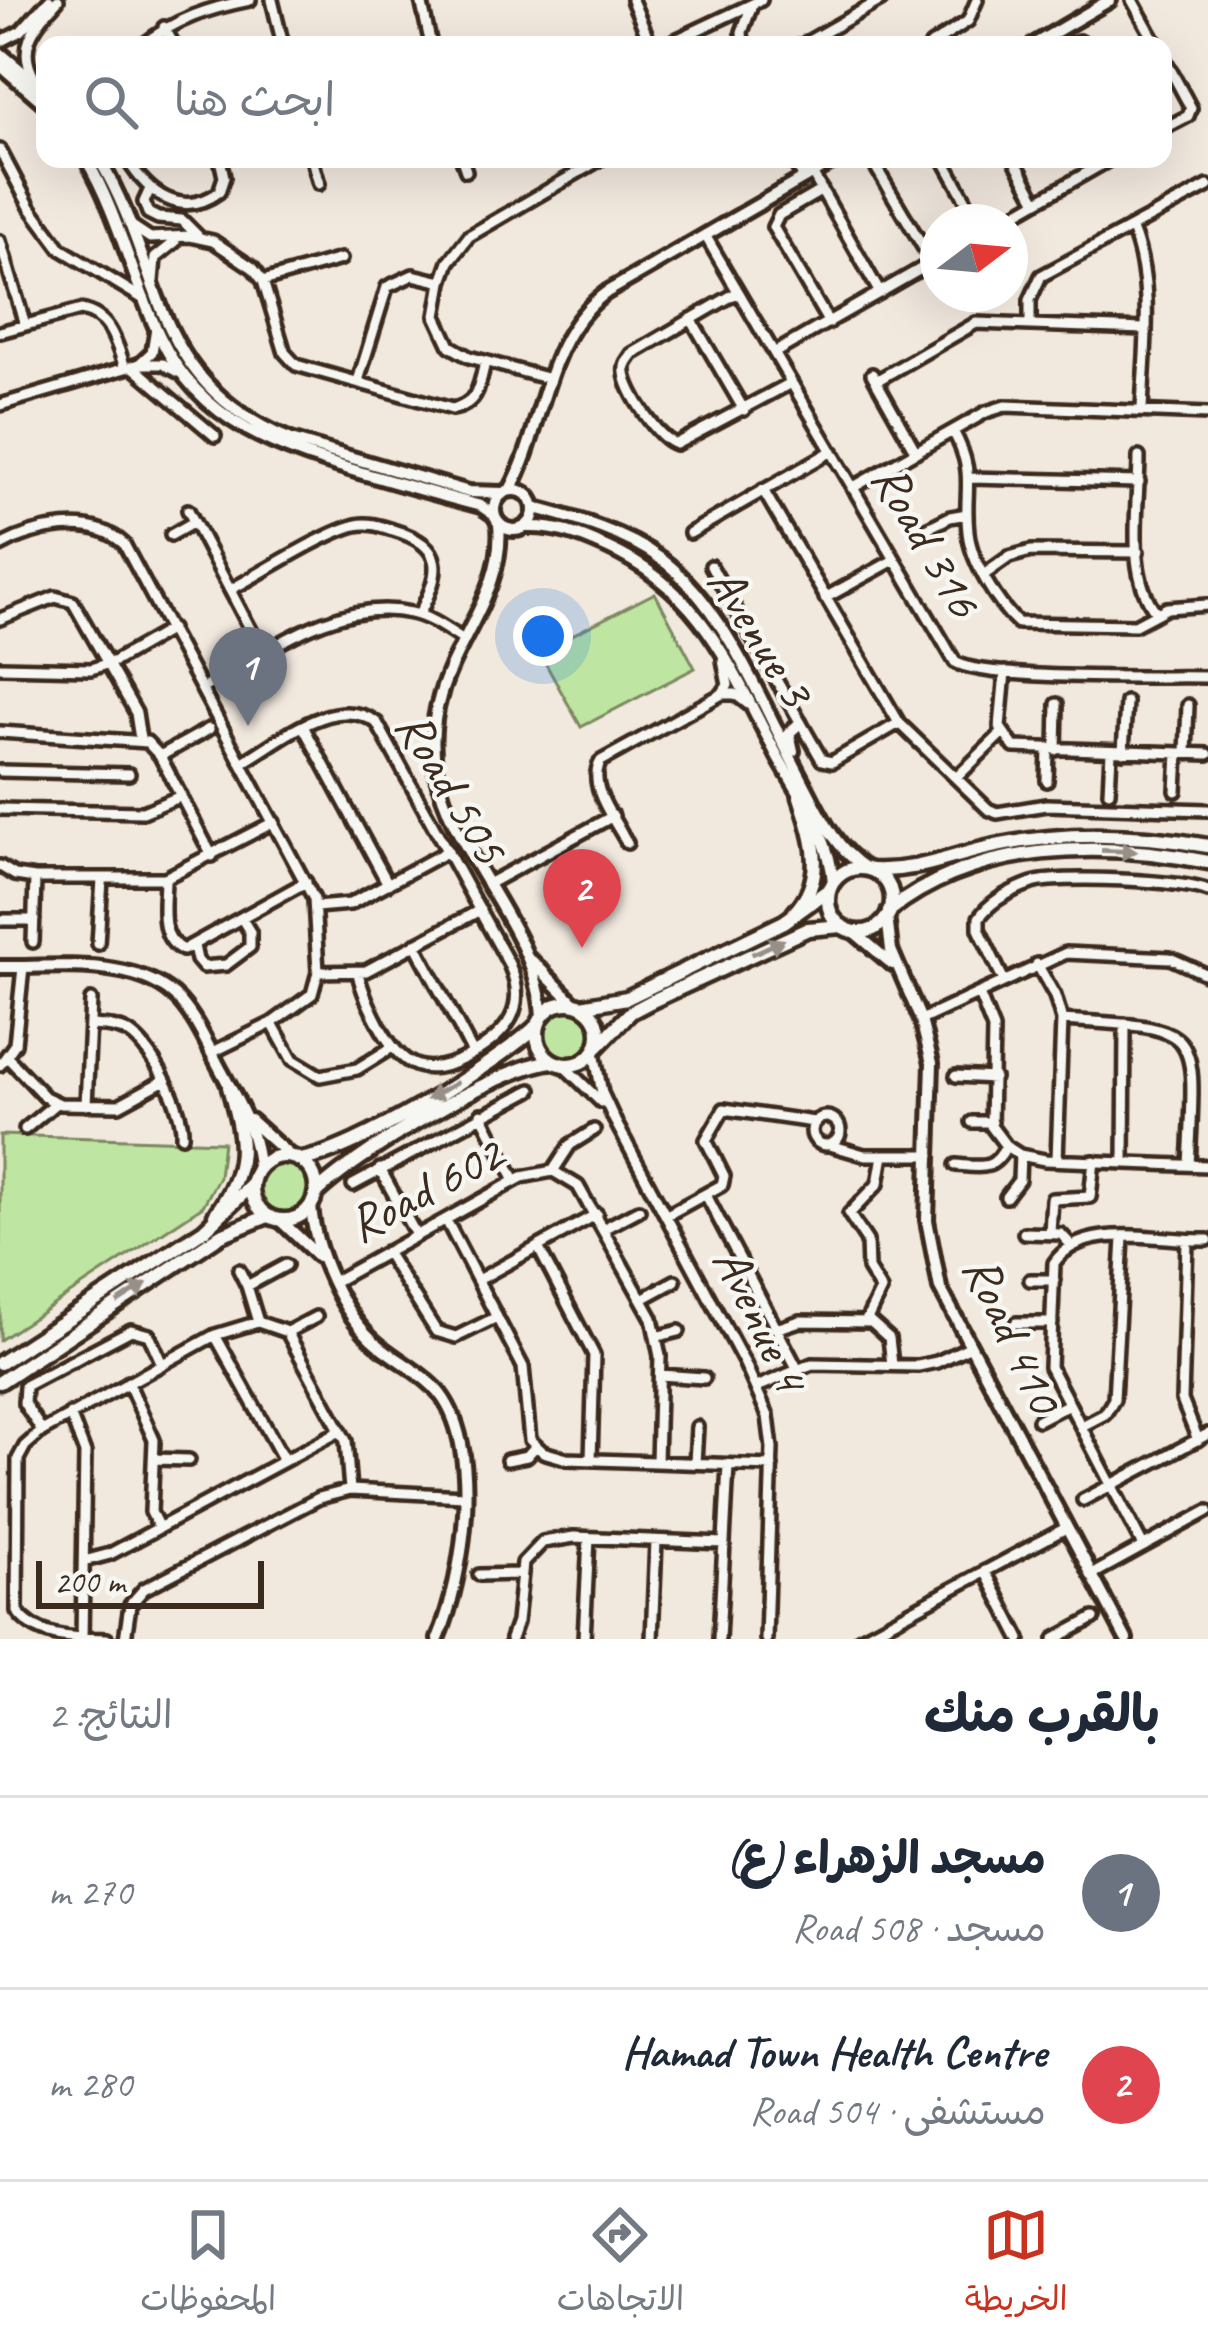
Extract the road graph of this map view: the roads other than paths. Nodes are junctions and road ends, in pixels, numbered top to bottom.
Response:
1 (54, 0) edge
2 (250, 0) edge
3 (272, 0) edge
4 (421, 0) edge
5 (632, 0) edge
6 (880, 0) edge
7 (977, 0) edge
8 (1110, 0) edge
9 (1132, 0) edge
10 (755, 2) edge
11 (1091, 4) edge
12 (38, 17) junction
13 (1075, 20) junction
14 (164, 28) junction
15 (154, 36) edge
16 (169, 36) edge
17 (281, 36) edge
18 (429, 36) edge
19 (646, 36) edge
20 (684, 36) edge
21 (742, 36) edge
22 (830, 36) edge
23 (944, 36) edge
24 (1048, 36) edge
25 (1083, 36) edge
26 (1152, 36) edge
27 (0, 42) edge
28 (0, 53) edge
29 (0, 65) edge
30 (1172, 73) edge
31 (36, 79) edge
32 (36, 83) edge
33 (36, 96) edge
34 (1172, 124) edge
35 (0, 150) edge
36 (91, 168) edge
37 (103, 168) edge
38 (134, 168) edge
39 (221, 168) edge
40 (315, 168) edge
41 (586, 168) edge
42 (801, 168) edge
43 (821, 168) edge
44 (878, 168) edge
45 (948, 168) edge
46 (1019, 168) edge
47 (1094, 168) edge
48 (1090, 170) joint
49 (808, 175) junction
50 (319, 184) dead end
51 (1208, 186) edge
52 (822, 190) junction
53 (149, 191) junction
54 (1037, 201) junction
55 (969, 204) edge
56 (1028, 206) edge
57 (129, 224) junction
58 (1132, 229) junction
59 (706, 236) junction
60 (195, 237) junction
61 (920, 237) edge
62 (0, 241) edge
63 (341, 259) dead end
64 (920, 270) edge
65 (263, 281) junction
66 (442, 282) junction
67 (738, 292) junction
68 (880, 293) junction
69 (150, 299) junction
70 (691, 319) junction
71 (829, 323) junction
72 (1030, 325) junction
73 (25, 326) junction
74 (156, 327) junction
75 (1145, 329) junction
76 (0, 332) edge
77 (175, 353) junction
78 (774, 353) junction
79 (485, 362) junction
80 (132, 366) junction
81 (186, 379) junction
82 (550, 379) junction
83 (358, 381) junction
84 (791, 383) junction
85 (0, 405) edge
86 (744, 410) junction
87 (1142, 410) junction
88 (1208, 414) edge
89 (953, 431) junction
90 (215, 436) dead end
91 (832, 451) junction
92 (916, 452) junction
93 (529, 454) junction
94 (1139, 457) dead end
95 (970, 478) junction
96 (1139, 482) junction
97 (852, 488) junction
98 (763, 490) junction
99 (507, 492) junction
100 (528, 495) junction
101 (535, 508) junction
102 (188, 510) dead end
103 (968, 514) junction
104 (497, 520) junction
105 (194, 522) junction
106 (522, 529) junction
107 (926, 529) dead end
108 (690, 533) dead end
109 (171, 535) dead end
110 (0, 546) edge
111 (1138, 552) junction
112 (498, 560) junction
113 (894, 560) junction
114 (711, 566) dead end
115 (985, 574) junction
116 (230, 590) junction
117 (826, 598) junction
118 (1208, 605) edge
119 (733, 608) junction
120 (709, 611) junction
121 (1156, 612) junction
122 (419, 615) junction
123 (0, 620) edge
124 (171, 629) junction
125 (722, 632) junction
126 (462, 638) junction
127 (722, 652) junction
128 (264, 655) junction
129 (109, 663) junction
130 (0, 667) edge
131 (1005, 672) junction
132 (1208, 677) edge
133 (202, 688) junction
134 (722, 694) junction
135 (1126, 702) dead end
136 (1057, 704) dead end
137 (1188, 705) dead end
138 (751, 706) junction
139 (800, 723) junction
140 (899, 723) junction
141 (304, 728) junction
142 (208, 729) dead end
143 (0, 733) edge
144 (1002, 733) junction
145 (140, 739) junction
146 (1052, 750) junction
147 (1117, 752) junction
148 (1182, 753) junction
149 (1208, 754) edge
150 (160, 756) junction
151 (243, 762) junction
152 (0, 771) edge
153 (129, 775) dead end
154 (956, 778) junction
155 (1047, 781) dead end
156 (1108, 791) dead end
157 (1176, 791) dead end
158 (182, 796) junction
159 (806, 797) junction
160 (0, 809) edge
161 (1208, 810) edge
162 (613, 815) junction
163 (274, 822) junction
164 (627, 843) dead end
165 (1208, 846) edge
166 (448, 851) junction
167 (212, 856) junction
168 (1208, 862) edge
169 (0, 866) edge
170 (870, 869) junction
171 (35, 878) junction
172 (165, 878) junction
173 (102, 879) junction
174 (306, 882) junction
175 (388, 884) junction
176 (488, 884) junction
177 (831, 886) junction
178 (1208, 891) edge
179 (316, 908) junction
180 (480, 910) junction
181 (888, 914) junction
182 (242, 919) junction
183 (0, 920) edge
184 (34, 920) junction
185 (784, 922) junction
186 (848, 928) junction
187 (33, 942) dead end
188 (98, 944) dead end
189 (415, 944) junction
190 (194, 946) junction
191 (522, 950) junction
192 (1037, 964) junction
193 (0, 967) edge
194 (19, 967) junction
195 (899, 971) junction
196 (318, 972) junction
197 (358, 973) junction
198 (1208, 975) edge
199 (1004, 981) junction
200 (980, 994) junction
201 (91, 1000) dead end
202 (578, 1005) junction
203 (921, 1020) junction
204 (540, 1021) junction
205 (1062, 1021) junction
206 (272, 1023) junction
207 (1125, 1024) junction
208 (90, 1025) junction
209 (391, 1048) junction
210 (595, 1050) junction
211 (211, 1053) junction
212 (473, 1053) junction
213 (4, 1062) edge
214 (558, 1063) junction
215 (956, 1076) dead end
216 (994, 1078) junction
217 (163, 1081) junction
218 (229, 1087) junction
219 (531, 1090) dead end
220 (56, 1103) junction
221 (86, 1105) junction
222 (244, 1113) junction
223 (481, 1114) junction
224 (791, 1117) junction
225 (615, 1121) junction
226 (814, 1122) junction
227 (972, 1122) dead end
228 (992, 1122) junction
229 (25, 1129) dead end
230 (594, 1130) dead end
231 (182, 1136) dead end
232 (839, 1136) junction
233 (815, 1140) junction
234 (830, 1144) junction
235 (1006, 1146) junction
236 (847, 1150) junction
237 (930, 1154) junction
238 (883, 1155) junction
239 (1020, 1155) junction
240 (295, 1158) junction
241 (1057, 1160) junction
242 (1094, 1161) junction
243 (1124, 1162) junction
244 (956, 1165) dead end
245 (1189, 1165) junction
246 (1208, 1166) edge
247 (380, 1169) junction
248 (258, 1170) junction
249 (553, 1172) junction
250 (515, 1180) junction
251 (352, 1184) dead end
252 (252, 1185) junction
253 (706, 1195) junction
254 (1006, 1197) dead end
255 (313, 1200) junction
256 (639, 1210) dead end
257 (597, 1214) junction
258 (667, 1215) junction
259 (274, 1218) junction
260 (446, 1220) junction
261 (605, 1228) junction
262 (204, 1230) junction
263 (1024, 1233) dead end
264 (1050, 1234) junction
265 (416, 1235) junction
266 (1123, 1238) junction
267 (1208, 1240) edge
268 (1187, 1241) junction
269 (1072, 1246) junction
270 (538, 1247) junction
271 (386, 1252) junction
272 (286, 1265) dead end
273 (239, 1270) dead end
274 (333, 1277) junction
275 (478, 1280) junction
276 (1030, 1280) dead end
277 (1054, 1280) junction
278 (675, 1282) dead end
279 (247, 1286) junction
280 (642, 1299) junction
281 (316, 1317) dead end
282 (497, 1317) junction
283 (866, 1321) junction
284 (258, 1322) junction
285 (1016, 1323) dead end
286 (1052, 1323) junction
287 (779, 1328) junction
288 (679, 1331) dead end
289 (287, 1333) junction
290 (214, 1335) junction
291 (659, 1336) junction
292 (970, 1347) junction
293 (0, 1363) edge
294 (163, 1364) junction
295 (892, 1365) junction
296 (797, 1367) junction
297 (1050, 1367) junction
298 (1036, 1370) dead end
299 (660, 1375) junction
300 (704, 1378) dead end
301 (0, 1382) edge
302 (128, 1382) junction
303 (757, 1388) junction
304 (1070, 1404) junction
305 (70, 1414) junction
306 (1038, 1420) dead end
307 (1082, 1426) junction
308 (697, 1427) dead end
309 (42, 1431) junction
310 (340, 1431) junction
311 (1203, 1437) edge
312 (535, 1447) junction
313 (154, 1459) junction
314 (189, 1460) dead end
315 (284, 1460) junction
316 (507, 1460) dead end
317 (591, 1460) junction
318 (657, 1462) junction
319 (695, 1463) junction
320 (728, 1465) junction
321 (772, 1466) junction
322 (0, 1470) edge
323 (18, 1470) junction
324 (1112, 1484) junction
325 (350, 1490) junction
326 (464, 1496) junction
327 (1083, 1500) dead end
328 (1208, 1511) edge
329 (159, 1528) junction
330 (1066, 1528) junction
331 (0, 1537) edge
332 (15, 1538) junction
333 (589, 1538) junction
334 (656, 1541) junction
335 (724, 1543) junction
336 (1143, 1546) junction
337 (84, 1561) junction
338 (986, 1571) junction
339 (521, 1574) junction
340 (479, 1575) dead end
341 (1091, 1575) junction
342 (1094, 1618) dead end
343 (43, 1637) edge
344 (82, 1639) edge
345 (107, 1639) edge
346 (125, 1639) edge
347 (438, 1639) edge
348 (511, 1639) edge
349 (584, 1639) edge
350 (652, 1639) edge
351 (719, 1639) edge
352 (766, 1639) edge
353 (859, 1639) edge
354 (1020, 1639) edge
355 (1055, 1639) edge
356 (1126, 1639) edge

1 - 12 street
2 - 14 street
3 - 17 street
4 - 18 street
5 - 19 street
6 - 22 street
7 - 23 street
8 - 11 street
9 - 26 street
10 - 20 street
10 - 21 street
11 - 13 street
12 - 27 street
12 - 31 street
13 - 24 street
13 - 25 street
14 - 15 street
14 - 16 street
28 - 32 street
29 - 33 street
30 - 34 street
35 - 69 street
36 - 69 street
37 - 57 street
38 - 53 street
39 - 53 street
40 - 50 street
41 - 66 street
42 - 49 street
43 - 49 street
44 - 61 street
45 - 55 street
46 - 54 street
47 - 48 street
48 - 54 street
49 - 52 street
49 - 59 street
51 - 58 street
52 - 68 street
52 - 71 street
53 - 60 street
54 - 56 street
57 - 60 street
57 - 69 street
58 - 72 street
58 - 75 street
59 - 67 street, Road 316
59 - 82 street
60 - 65 street
60 - 69 street
62 - 73 street
63 - 65 street
64 - 68 street
65 - 83 street
66 - 79 street
66 - 83 street
67 - 70 street
67 - 78 street, Road 316
68 - 71 street
69 - 74 street
69 - 77 street
70 - 86 street
70 - 86 street
71 - 78 street
72 - 75 street
72 - 92 street
73 - 76 street
73 - 80 street
74 - 77 street
74 - 80 street
75 - 87 street
77 - 81 street
77 - 99 street
78 - 84 street, Road 316
79 - 82 street
79 - 83 street
80 - 81 street
80 - 85 street
80 - 90 street
81 - 104 street
82 - 93 street
84 - 86 street
84 - 91 street, Road 316
87 - 88 street
87 - 89 street
89 - 92 street
89 - 95 street
91 - 97 street, Road 316
91 - 98 street
92 - 97 street
93 - 99 street
93 - 100 street
94 - 96 street
95 - 96 street
95 - 103 street
96 - 111 street
97 - 113 street, Road 316
98 - 108 street
98 - 117 street
99 - 100 street
99 - 104 street
100 - 101 street
101 - 106 street
101 - 120 street, Avenue 3
102 - 105 street
103 - 107 street
103 - 115 street
104 - 106 street
104 - 112 street
105 - 109 street
105 - 116 street
106 - 112 street
106 - 127 street, Avenue 3
110 - 124 street
111 - 115 street
111 - 121 street
112 - 126 street
113 - 117 street
113 - 131 street, Road 316
114 - 119 street
115 - 121 street
116 - 122 street
116 - 128 street
117 - 140 street
118 - 121 street
119 - 120 street
119 - 125 street
119 - 139 street
120 - 125 street, Avenue 3
122 - 126 street
122 - 128 street
123 - 129 street
124 - 129 street
124 - 133 street
125 - 159 street, Avenue 3
126 - 176 street
127 - 134 street
127 - 138 street, Avenue 3
128 - 133 street
129 - 130 street
129 - 145 street
131 - 132 street, Road 316
131 - 144 street
133 - 151 street
134 - 138 street
134 - 162 street
135 - 147 street
136 - 146 street
137 - 148 street
138 - 159 street, Avenue 3
139 - 140 street
139 - 159 street
140 - 154 street
141 - 151 street, Road 505
141 - 166 street, Road 505
141 - 175 street
142 - 150 street
143 - 145 street
144 - 146 street
144 - 154 street
145 - 150 street
146 - 147 street
146 - 155 street
147 - 148 street
147 - 156 street
148 - 149 street
148 - 157 street
150 - 158 street
151 - 163 street
152 - 153 street
154 - 161 street
158 - 160 street
158 - 167 street
159 - 170 street, Avenue 3
159 - 177 street, Avenue 3
159 - 185 main road
162 - 164 street
162 - 176 street
163 - 167 street
163 - 174 street
165 - 170 main road
166 - 175 street
166 - 180 street, Road 505
167 - 172 street
181 -> 168 main road
169 - 171 street
170 - 177 main road
170 - 181 main road
171 - 173 street
171 - 184 street
172 - 173 street
172 - 190 street
173 - 188 street
174 - 179 street
174 - 182 street
175 - 179 street
176 - 191 street
177 - 185 main road
177 - 186 main road
178 - 199 street
179 - 196 street
180 - 189 street
180 - 212 street, Road 505
181 - 186 main road
181 - 195 street, Road 410
182 - 190 street
182 - 190 street
183 - 184 street
184 - 187 street
185 - 202 main road
186 - 195 street, Road 410
210 -> 186 main road
189 - 197 street
189 - 212 street
191 - 202 street
191 - 204 street
192 - 198 street
192 - 199 street
192 - 205 street
193 - 194 street
194 - 211 street
194 - 213 street
195 - 203 street, Road 410
196 - 197 street
196 - 206 street
197 - 209 street
199 - 200 street
200 - 203 street
200 - 216 street
201 - 208 street
202 - 204 main road
202 - 210 main road
203 - 237 street, Road 410
204 - 214 main road
204 -> 240 main road
205 - 207 street
205 - 241 street
206 - 209 street
206 - 211 street
207 - 243 street
207 - 245 street
208 - 217 street
208 - 221 street
209 - 212 street
210 - 214 main road
210 - 225 street, Avenue 4
211 - 218 street
213 - 220 street
214 - 225 street, Avenue 4
214 - 255 main road
215 - 216 street
216 - 228 street
217 - 221 street
217 - 231 street
218 - 222 street
218 - 262 main road
219 - 223 street
220 - 221 street
220 - 229 street
222 - 240 street
222 - 248 street
223 - 247 street
223 - 250 street
224 - 226 street
224 - 233 street
224 - 253 street
225 - 258 street, Avenue 4
226 - 232 street
226 - 233 street
227 - 228 street
228 - 235 street
230 - 249 street, Road 602
232 - 234 street
232 - 236 street
233 - 234 street
234 - 236 street
235 - 239 street
235 - 244 street
236 - 238 street
237 - 238 street
237 - 292 street, Road 410
238 - 283 street
239 - 241 street
239 - 254 street
240 - 248 main road
240 - 255 main road
241 - 242 street
242 - 243 street
242 - 264 street
243 - 245 street
245 - 246 street
247 - 251 street
247 - 265 street
248 - 252 main road
249 - 250 street, Road 602
249 - 257 street, Road 602
250 - 260 street, Road 602
252 - 259 main road
252 - 262 main road
253 - 258 street
253 - 287 street
255 - 259 main road
255 - 274 street
256 - 261 street
257 - 261 street, Road 602
257 - 270 street
258 - 303 street, Avenue 4
259 - 274 street
301 -> 259 main road
260 - 265 street, Road 602
260 - 275 street
261 - 280 street, Road 602
262 - 293 main road
263 - 264 street
264 - 269 street
265 - 271 street, Road 602
266 - 268 street
266 - 269 street
266 - 307 street
267 - 268 street
268 - 311 street
269 - 277 street
270 - 275 street
270 - 317 street
271 - 274 street, Road 602
271 - 282 street
272 - 279 street
273 - 279 street
274 - 326 street
275 - 282 street
276 - 277 street
277 - 286 street
278 - 280 street
279 - 284 street
280 - 291 street, Road 602
281 - 289 street
282 - 312 street
283 - 287 street
283 - 295 street
284 - 289 street
284 - 290 street
285 - 286 street
286 - 297 street
287 - 296 street
288 - 291 street
289 - 310 street
290 - 294 street
290 - 315 street
291 - 299 street, Road 602
292 - 295 street
292 - 330 street, Road 410
294 - 302 street
294 - 309 street
295 - 296 street
296 - 303 street
297 - 298 street
297 - 304 street
299 - 300 street
299 - 318 street, Road 602
302 - 305 street
302 - 313 street
303 - 321 street, Avenue 4
304 - 306 street
304 - 307 street
305 - 309 street
305 - 337 street
307 - 324 street
308 - 319 street
309 - 323 street
310 - 315 street
310 - 325 street
311 - 324 street
312 - 316 street
312 - 317 street
313 - 314 street
313 - 329 street
315 - 329 street
317 - 318 street
318 - 319 street
319 - 320 street
320 - 321 street
320 - 335 street
321 - 352 street, Avenue 4
322 - 323 street
323 - 332 street
324 - 327 street
324 - 336 street
325 - 326 street
325 - 346 street
326 - 347 street
328 - 336 street
329 - 337 street
330 - 338 street
330 - 341 street, Road 410
331 - 332 street
332 - 343 street
333 - 334 street
333 - 339 street
333 - 349 street
334 - 335 street
334 - 350 street
335 - 351 street
336 - 341 street
337 - 344 street
338 - 353 street
338 - 354 street
339 - 340 street
339 - 348 street
341 - 356 street, Road 410
342 - 355 street
343 - 344 street
344 - 345 street

